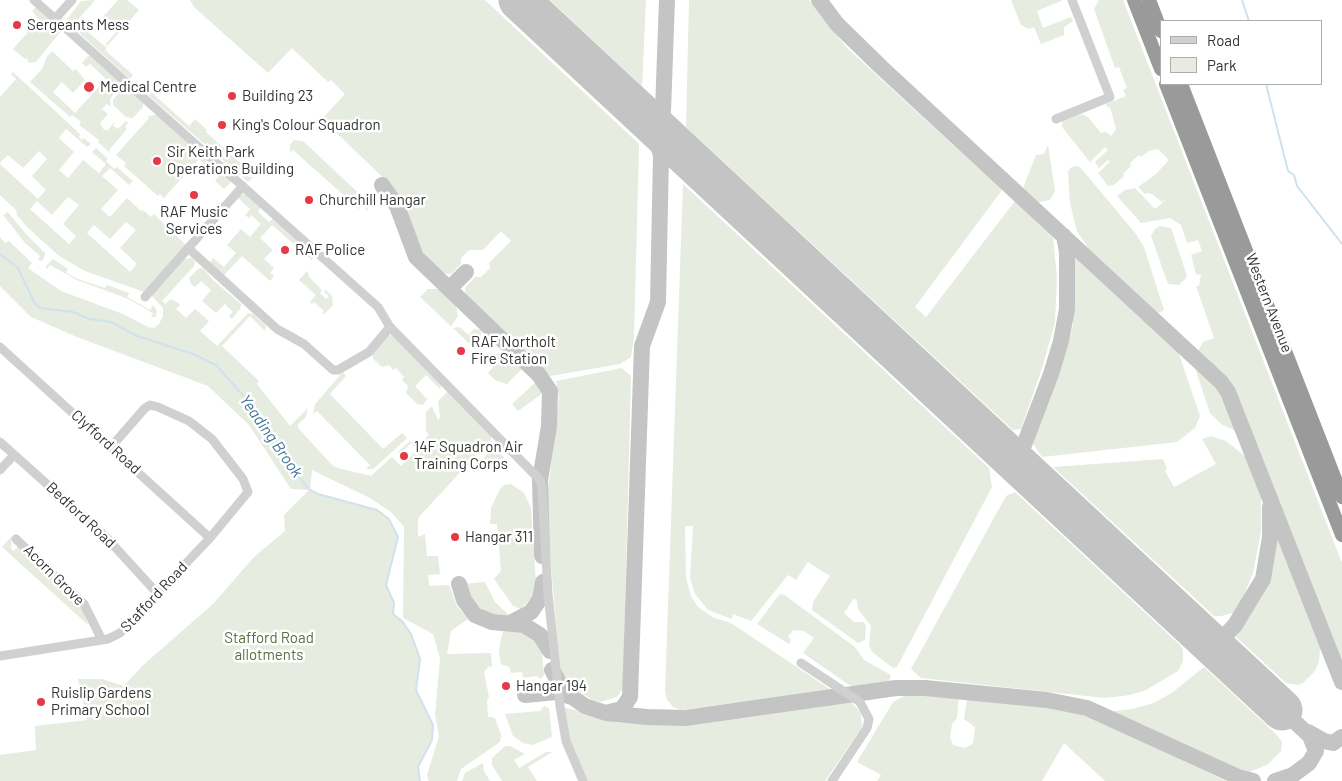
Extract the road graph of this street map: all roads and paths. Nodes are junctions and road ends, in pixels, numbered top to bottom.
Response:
1 (34, 0) edge
2 (72, 0) edge
3 (1072, 0) edge
4 (1134, 0) edge
5 (1149, 0) edge
6 (55, 19) junction
7 (1160, 28) edge
8 (1160, 66) edge
9 (1166, 85) edge
10 (1181, 85) edge
11 (1056, 119) dead end
12 (243, 186) junction
13 (188, 248) junction
14 (145, 296) dead end
15 (390, 328) junction
16 (0, 347) edge
17 (0, 442) edge
18 (112, 447) junction
19 (14, 455) junction
20 (0, 470) edge
21 (1342, 497) edge
22 (1342, 535) edge
23 (210, 538) junction
24 (16, 539) dead end
25 (157, 593) junction
26 (102, 640) junction
27 (0, 656) edge
28 (801, 663) dead end
29 (583, 781) edge
30 (832, 781) edge

1 - 6 street
2 - 6 street
3 - 11 street
4 - 8 highway
5 - 7 highway
6 - 12 street
9 - 22 highway, Western Avenue
10 - 21 highway, Western Avenue
12 - 13 street
12 - 15 street
13 - 14 street
13 - 15 street
15 - 29 street
16 - 18 street, Clyfford Road
17 - 19 street, Bedford Road
18 - 23 street, Clyfford Road
18 - 23 street, Stafford Road
19 - 20 street
19 - 25 street, Bedford Road
23 - 25 street, Stafford Road
24 - 26 street, Acorn Grove
25 - 26 street, Stafford Road
26 - 27 street, Stafford Road
28 - 30 street

